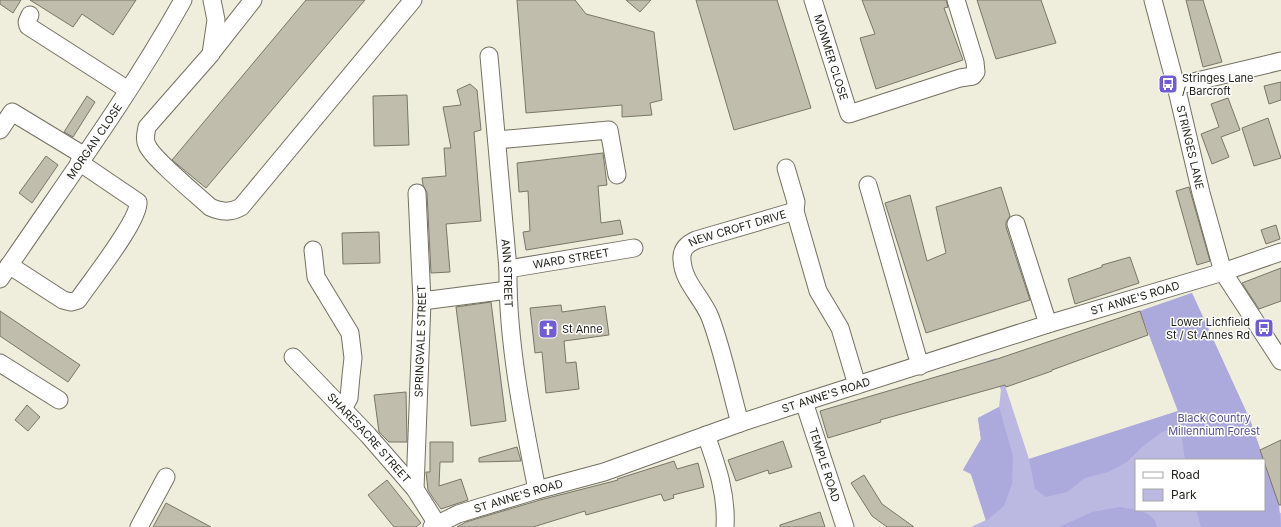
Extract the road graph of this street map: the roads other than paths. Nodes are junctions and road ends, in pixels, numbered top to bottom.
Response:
1 (183, 0) edge
2 (212, 0) edge
3 (253, 0) edge
4 (413, 0) edge
5 (813, 0) edge
6 (956, 0) edge
7 (1153, 0) edge
8 (30, 15) dead end
9 (211, 54) junction
10 (489, 56) dead end
11 (1281, 61) edge
12 (1176, 86) junction
13 (128, 90) junction
14 (0, 130) edge
15 (497, 140) junction
16 (81, 159) junction
17 (786, 168) dead end
18 (617, 175) dead end
19 (868, 185) dead end
20 (417, 193) dead end
21 (795, 211) junction
22 (1016, 224) dead end
23 (634, 248) dead end
24 (313, 250) dead end
25 (1281, 252) edge
26 (508, 269) junction
27 (5, 272) edge
28 (1223, 272) junction
29 (508, 290) junction
30 (422, 300) junction
31 (1048, 324) junction
32 (293, 357) dead end
33 (1281, 361) edge
34 (0, 363) edge
35 (920, 366) junction
36 (857, 385) junction
37 (59, 400) dead end
38 (804, 402) junction
39 (343, 409) junction
40 (740, 423) junction
41 (706, 435) junction
42 (166, 477) dead end
43 (416, 489) junction
44 (537, 490) junction
45 (434, 526) edge
46 (139, 527) edge
47 (725, 527) edge
48 (845, 527) edge

1 - 13 street, MORGAN CLOSE
2 - 9 street
3 - 9 street
4 - 9 street
5 - 6 street, MONMER CLOSE
7 - 12 street, STRINGES LANE
8 - 13 street
10 - 15 street, ANN STREET
11 - 12 street
12 - 28 street, STRINGES LANE
13 - 16 street, MORGAN CLOSE
14 - 16 street
15 - 18 street
15 - 26 street, ANN STREET
16 - 27 street, MORGAN CLOSE
16 - 27 street
17 - 21 street
19 - 35 street
20 - 30 street, SPRINGVALE STREET
21 - 36 street, NEW CROFT DRIVE
21 - 40 street, NEW CROFT DRIVE
22 - 31 street
23 - 26 street, WARD STREET
24 - 39 street
25 - 28 street, ST ANNE'S ROAD
26 - 29 street, ANN STREET
28 - 31 street, ST ANNE'S ROAD
28 - 33 street, STRINGES LANE
29 - 30 street
29 - 44 street, ANN STREET
30 - 43 street, SPRINGVALE STREET
31 - 35 street, ST ANNE'S ROAD
32 - 39 street, SHARESACRE STREET
34 - 37 street
35 - 36 street, ST ANNE'S ROAD
36 - 38 street, ST ANNE'S ROAD
38 - 40 street, ST ANNE'S ROAD
38 - 48 street, TEMPLE ROAD
39 - 43 street, SHARESACRE STREET
40 - 41 street, ST ANNE'S ROAD
41 - 44 street, ST ANNE'S ROAD
41 - 47 street
42 - 46 street
43 - 45 street, SHARESACRE STREET
44 - 45 street, ST ANNE'S ROAD

